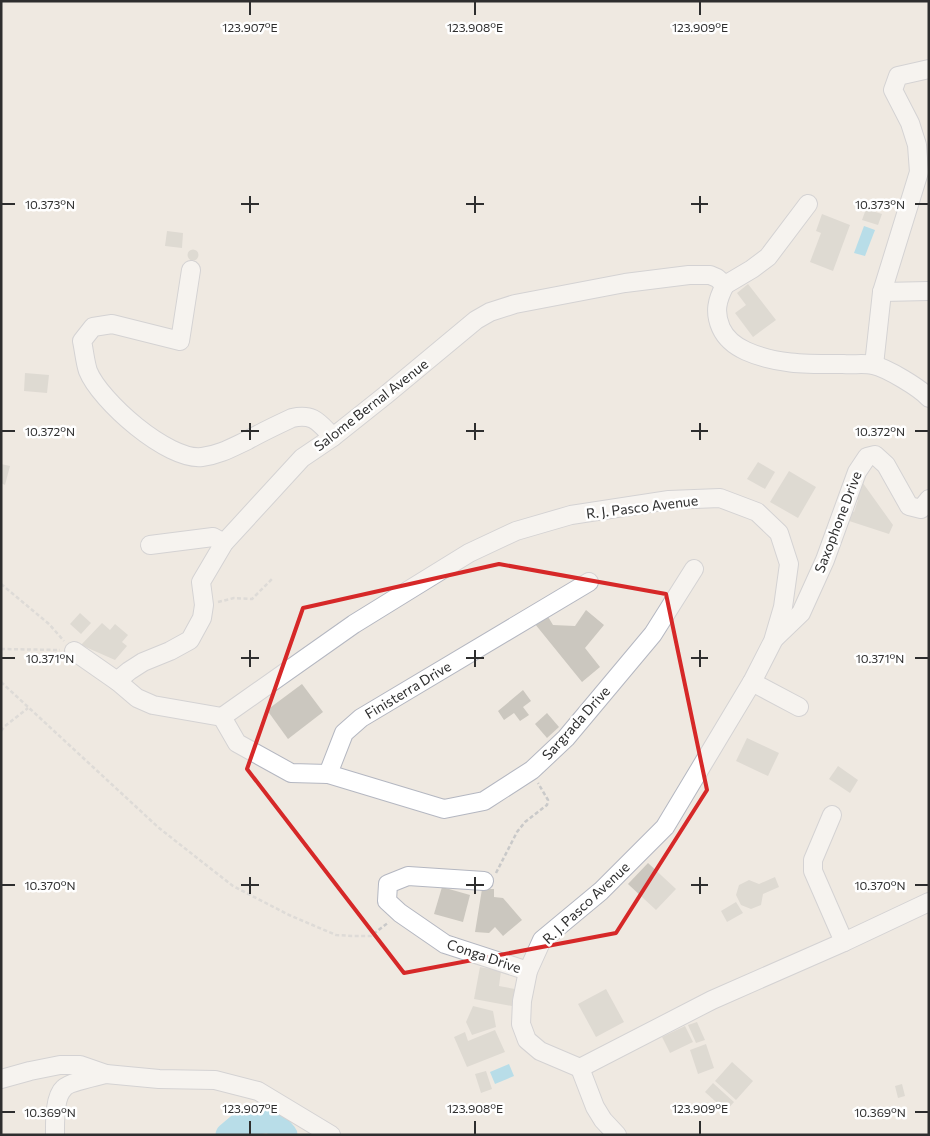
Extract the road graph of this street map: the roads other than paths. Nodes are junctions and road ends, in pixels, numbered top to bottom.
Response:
1 (929, 68) edge
2 (924, 172) edge
3 (808, 204) dead end
4 (191, 270) dead end
5 (725, 285) junction
6 (929, 291) edge
7 (882, 292) junction
8 (874, 365) junction
9 (929, 398) edge
10 (333, 437) junction
11 (929, 499) edge
12 (224, 543) junction
13 (150, 545) dead end
14 (694, 569) dead end
15 (589, 582) dead end
16 (773, 641) junction
17 (74, 651) road end
18 (117, 681) junction
19 (752, 682) junction
20 (799, 707) dead end
21 (222, 717) junction
22 (328, 774) junction
23 (832, 814) dead end
24 (484, 881) road end
25 (929, 902) edge
26 (844, 942) junction
27 (528, 971) junction
28 (580, 1068) junction
29 (106, 1074) junction
30 (1, 1079) edge
31 (56, 1135) edge
32 (331, 1135) edge
33 (617, 1135) edge

1 - 2 street
2 - 7 street
3 - 5 street
4 - 10 street
5 - 8 street
5 - 10 street, Salome Bernal Avenue
6 - 7 street
7 - 8 street
8 - 9 street
10 - 12 street, Salome Bernal Avenue
11 - 16 street, Saxophone Drive
12 - 13 street
12 - 18 street, Salome Bernal Avenue
14 - 22 street, Sargrada Drive
15 - 22 street, Finisterra Drive
16 - 19 street, R. J. Pasco Avenue
16 - 21 street, R. J. Pasco Avenue
17 - 18 street
18 - 21 street
19 - 20 street
19 - 27 street, R. J. Pasco Avenue
21 - 22 street, Sargrada Drive
23 - 26 street
24 - 27 street, Conga Drive
25 - 26 street
26 - 28 street
27 - 28 street, R. J. Pasco Avenue
28 - 33 street
29 - 30 street
29 - 31 street
29 - 32 street

